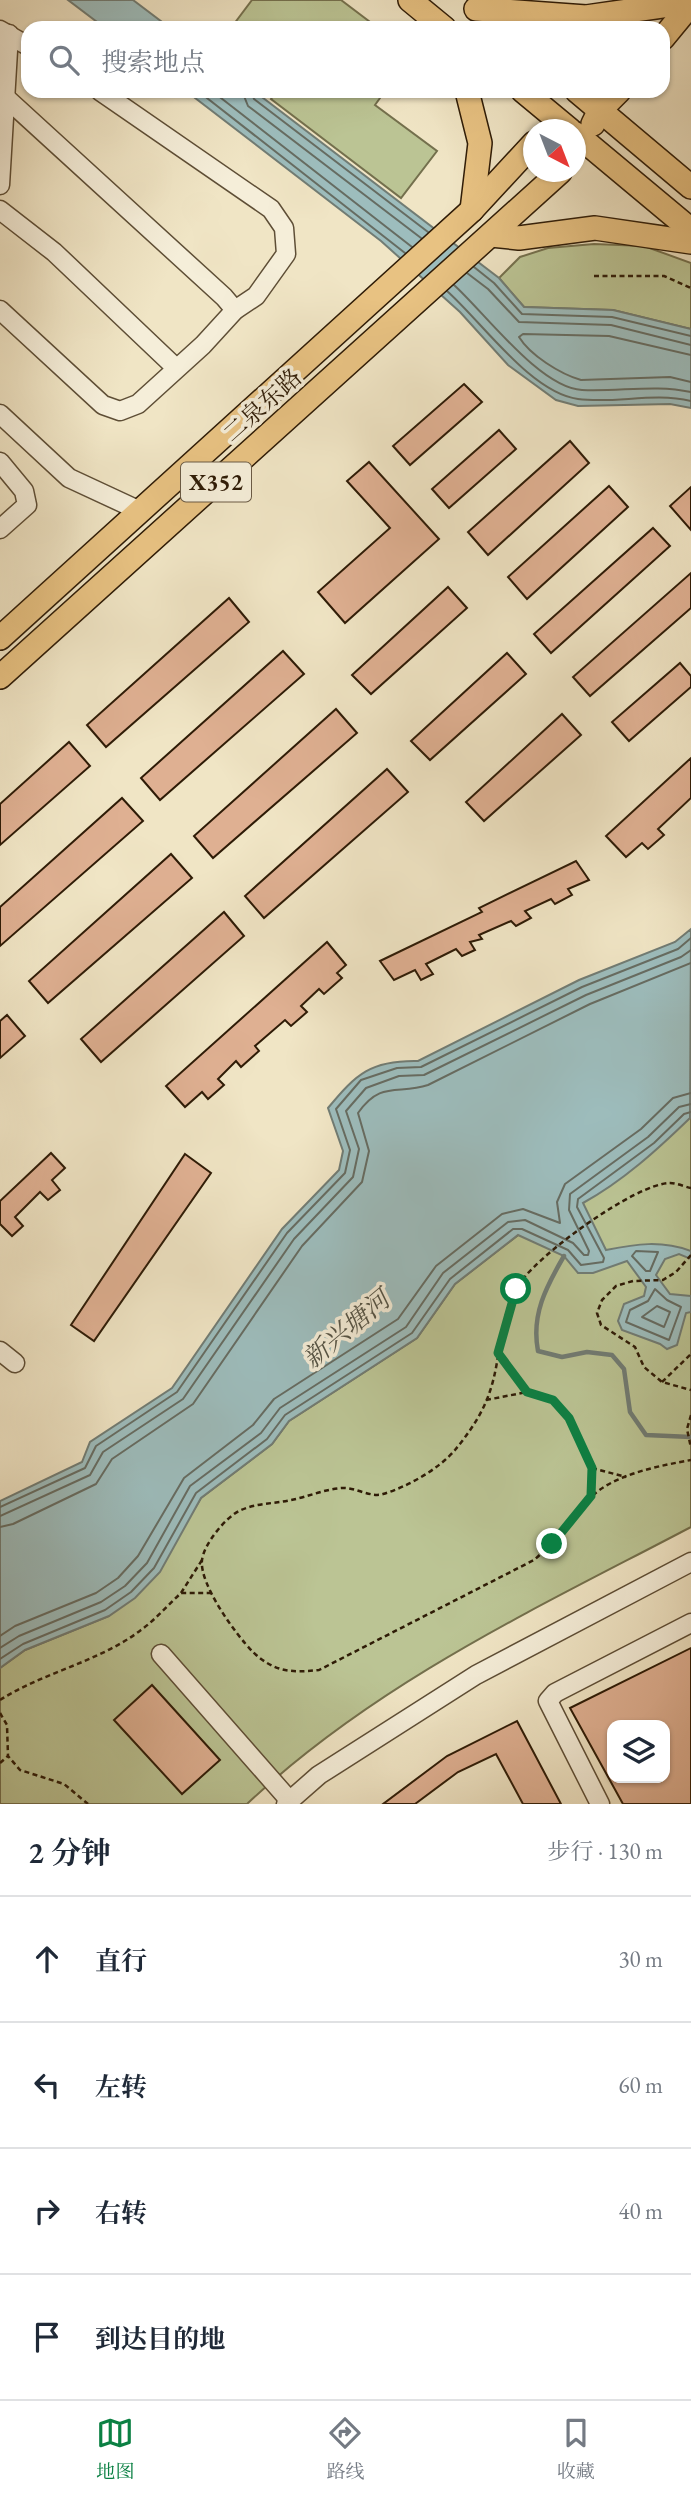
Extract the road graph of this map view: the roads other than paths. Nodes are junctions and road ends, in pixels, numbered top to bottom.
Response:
1 (410, 0) edge
2 (691, 3) edge
3 (470, 5) edge
4 (436, 21) edge
5 (491, 21) edge
6 (670, 29) edge
7 (5, 32) edge
8 (21, 42) edge
9 (5, 97) junction
10 (110, 98) edge
11 (469, 98) edge
12 (531, 98) edge
13 (586, 98) edge
14 (612, 98) edge
15 (600, 110) junction
16 (554, 119) edge
17 (586, 122) edge
18 (586, 147) edge
19 (523, 155) edge
20 (549, 182) edge
21 (0, 185) edge
22 (691, 187) edge
23 (0, 210) edge
24 (472, 210) junction
25 (691, 230) edge
26 (491, 235) junction
27 (691, 242) edge
28 (0, 310) edge
29 (235, 310) junction
30 (175, 367) junction
31 (0, 414) edge
32 (0, 462) edge
33 (140, 511) junction
34 (2, 523) edge
35 (0, 638) edge
36 (0, 677) edge
37 (0, 1351) edge
38 (15, 1363) dead end
39 (691, 1562) edge
40 (691, 1623) edge
41 (161, 1654) dead end
42 (288, 1802) edge
43 (600, 1804) edge

1 - 4 main road
2 - 3 main road
2 - 6 main road
3 - 5 main road
7 - 8 street
7 - 9 street
9 - 21 street
9 - 29 street
10 - 29 street
11 - 24 main road
12 - 16 main road
13 - 15 main road
14 - 15 main road
15 - 17 main road
15 - 22 main road
18 - 25 main road
19 - 24 main road, 二泉东路 / X352
20 - 26 main road, 二泉东路 / X352
23 - 30 street
24 - 33 main road, 二泉东路 / X352
26 - 27 main road
26 - 36 main road, 二泉东路 / X352
28 - 30 street
29 - 30 street
31 - 33 street
32 - 34 street
33 - 35 main road, 二泉东路 / X352
37 - 38 street
39 - 42 street
40 - 43 street
41 - 42 street

